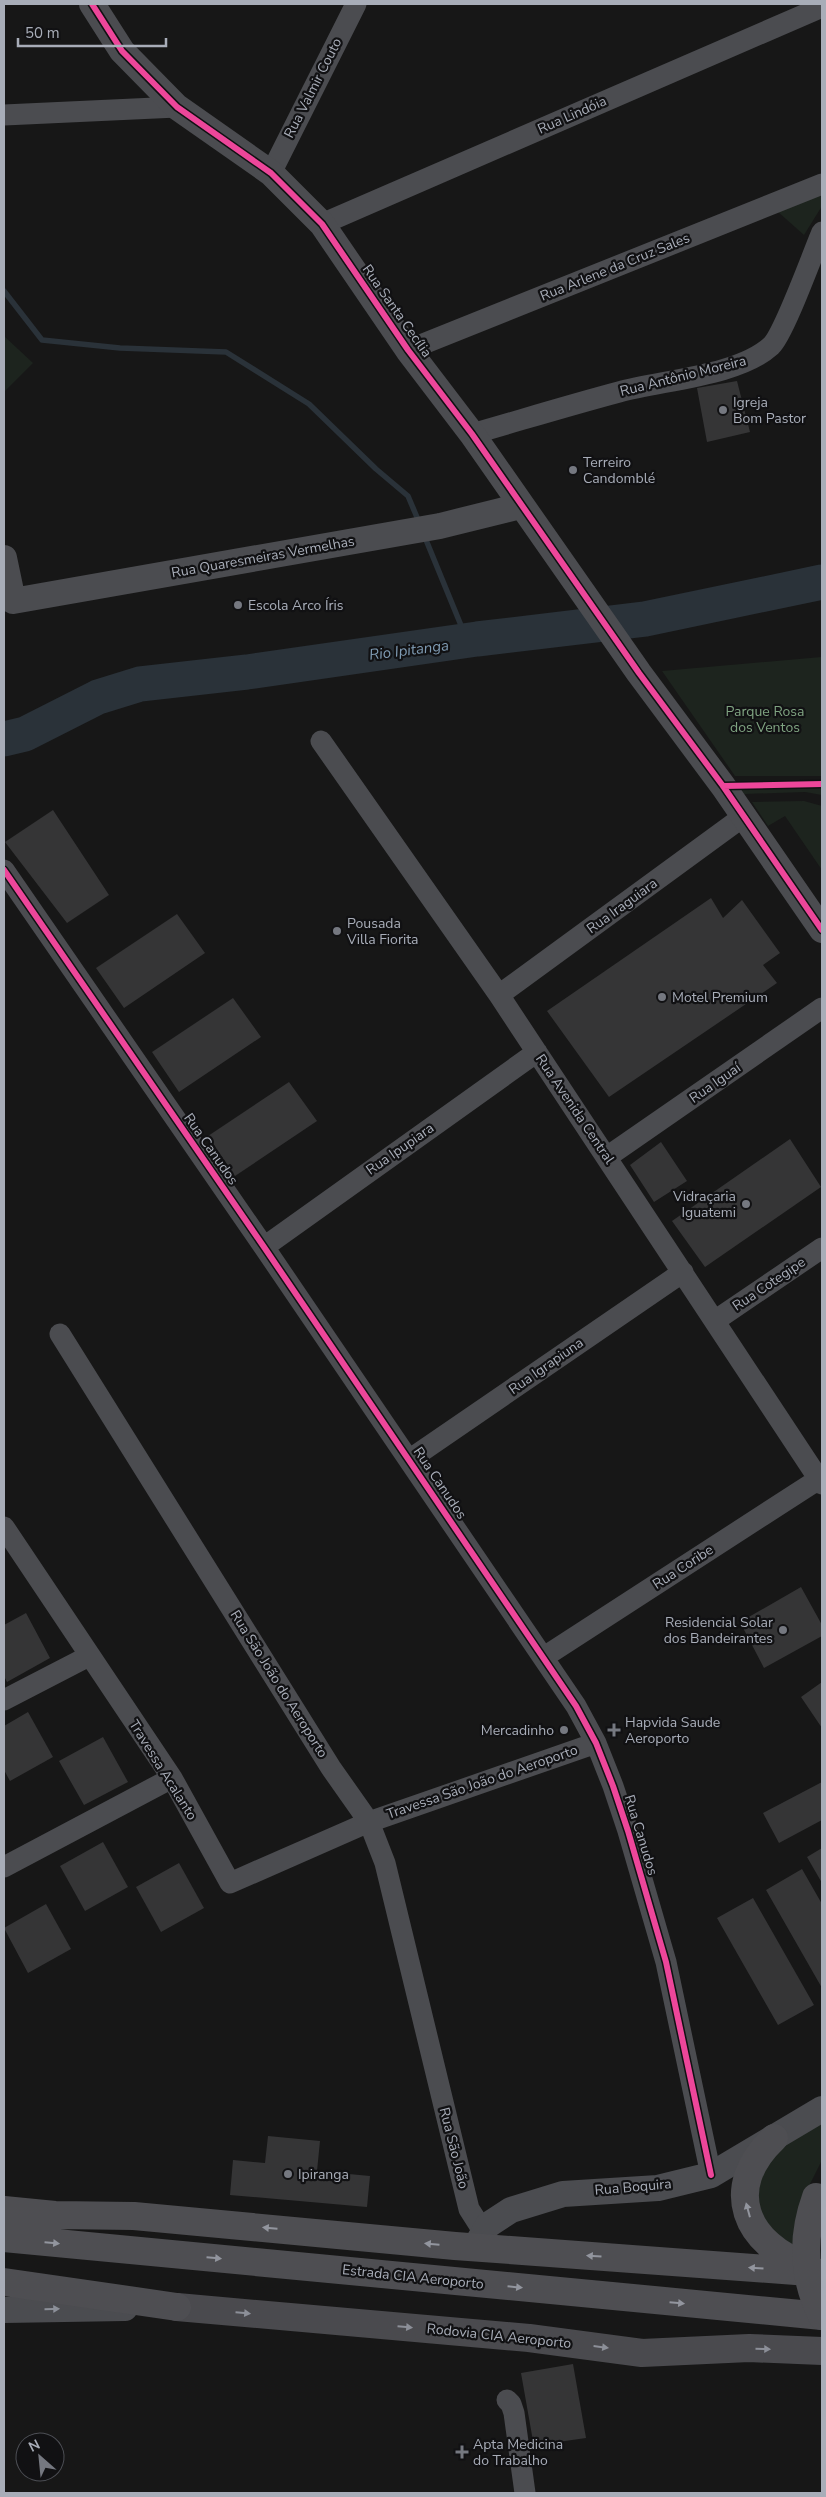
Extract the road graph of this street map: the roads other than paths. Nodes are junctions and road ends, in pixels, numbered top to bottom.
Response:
1 (92, 4) edge
2 (356, 4) edge
3 (822, 7) edge
4 (177, 106) junction
5 (4, 115) edge
6 (271, 173) junction
7 (822, 184) edge
8 (322, 224) junction
9 (822, 232) edge
10 (408, 350) junction
11 (472, 434) junction
12 (521, 506) junction
13 (4, 558) edge
14 (8, 602) edge
15 (321, 741) dead end
16 (744, 816) junction
17 (4, 870) edge
18 (822, 930) edge
19 (500, 995) junction
20 (822, 1008) edge
21 (537, 1052) junction
22 (607, 1157) junction
23 (264, 1247) junction
24 (822, 1248) edge
25 (683, 1272) junction
26 (716, 1320) junction
27 (60, 1334) dead end
28 (409, 1460) junction
29 (821, 1480) edge
30 (5, 1533) edge
31 (89, 1656) junction
32 (544, 1657) junction
33 (4, 1700) edge
34 (596, 1743) junction
35 (172, 1778) junction
36 (369, 1822) junction
37 (4, 1867) edge
38 (433, 2061) joint
39 (822, 2109) edge
40 (774, 2138) junction
41 (711, 2175) junction
42 (819, 2190) edge
43 (4, 2193) edge
44 (4, 2210) edge
45 (134, 2216) junction
46 (4, 2238) edge
47 (479, 2239) junction
48 (822, 2272) edge
49 (4, 2282) edge
50 (177, 2307) junction
51 (4, 2310) edge
52 (822, 2316) edge
53 (822, 2351) edge
54 (507, 2400) dead end
55 (524, 2493) edge

1 - 4 street, Rua Santa Cecília
2 - 6 street, Rua Valmir Couto
3 - 8 street, Rua Lindóia
4 - 5 street
4 - 6 street, Rua Santa Cecília
6 - 8 street, Rua Santa Cecília
7 - 10 street, Rua Arlene da Cruz Sales
8 - 10 street, Rua Santa Cecília
9 - 11 street, Rua Antônio Moreira
10 - 11 street, Rua Santa Cecília
11 - 12 street, Rua Santa Cecília
12 - 14 street, Rua Quaresmeiras Vermelhas
12 - 16 street, Rua Santa Cecília
13 - 14 street
15 - 19 street, Rua Avenida Central
16 - 18 street, Rua Santa Cecília
16 - 19 street, Rua Iraguiara
17 - 23 street, Rua Canudos
19 - 21 street, Rua Avenida Central
20 - 22 street, Rua Iguaí
21 - 22 street, Rua Avenida Central
21 - 23 street, Rua Ipupiara
22 - 25 street, Rua Avenida Central
23 - 28 street, Rua Canudos
24 - 26 street, Rua Cotegipe
25 - 26 street, Rua Avenida Central
25 - 28 street, Rua Igrapiuna
26 - 29 street, Rua Avenida Central
27 - 36 street, Rua São João do Aeroporto
28 - 32 street, Rua Canudos
29 - 32 street, Rua Coribe
30 - 31 street, Travessa Acalanto
31 - 33 street
31 - 35 street, Travessa Acalanto
32 - 34 street, Rua Canudos
34 - 36 street, Travessa São João do Aeroporto
34 - 41 street, Rua Canudos
35 - 36 street, Travessa Acalanto
35 - 37 street
36 - 38 street, Rua São João do Aeroporto
38 - 47 street, Rua São João
39 - 40 street, Rua Boquira
40 - 41 street, Rua Boquira
48 -> 40 highway
41 - 47 street, Rua Boquira
42 - 52 highway, bridge
43 - 45 highway
44 - 45 highway
47 -> 45 highway
46 -> 52 highway, Estrada CIA Aeroporto
48 -> 47 highway
49 - 50 highway
51 -> 50 street
50 -> 53 main road, Rodovia CIA Aeroporto
54 - 55 street

